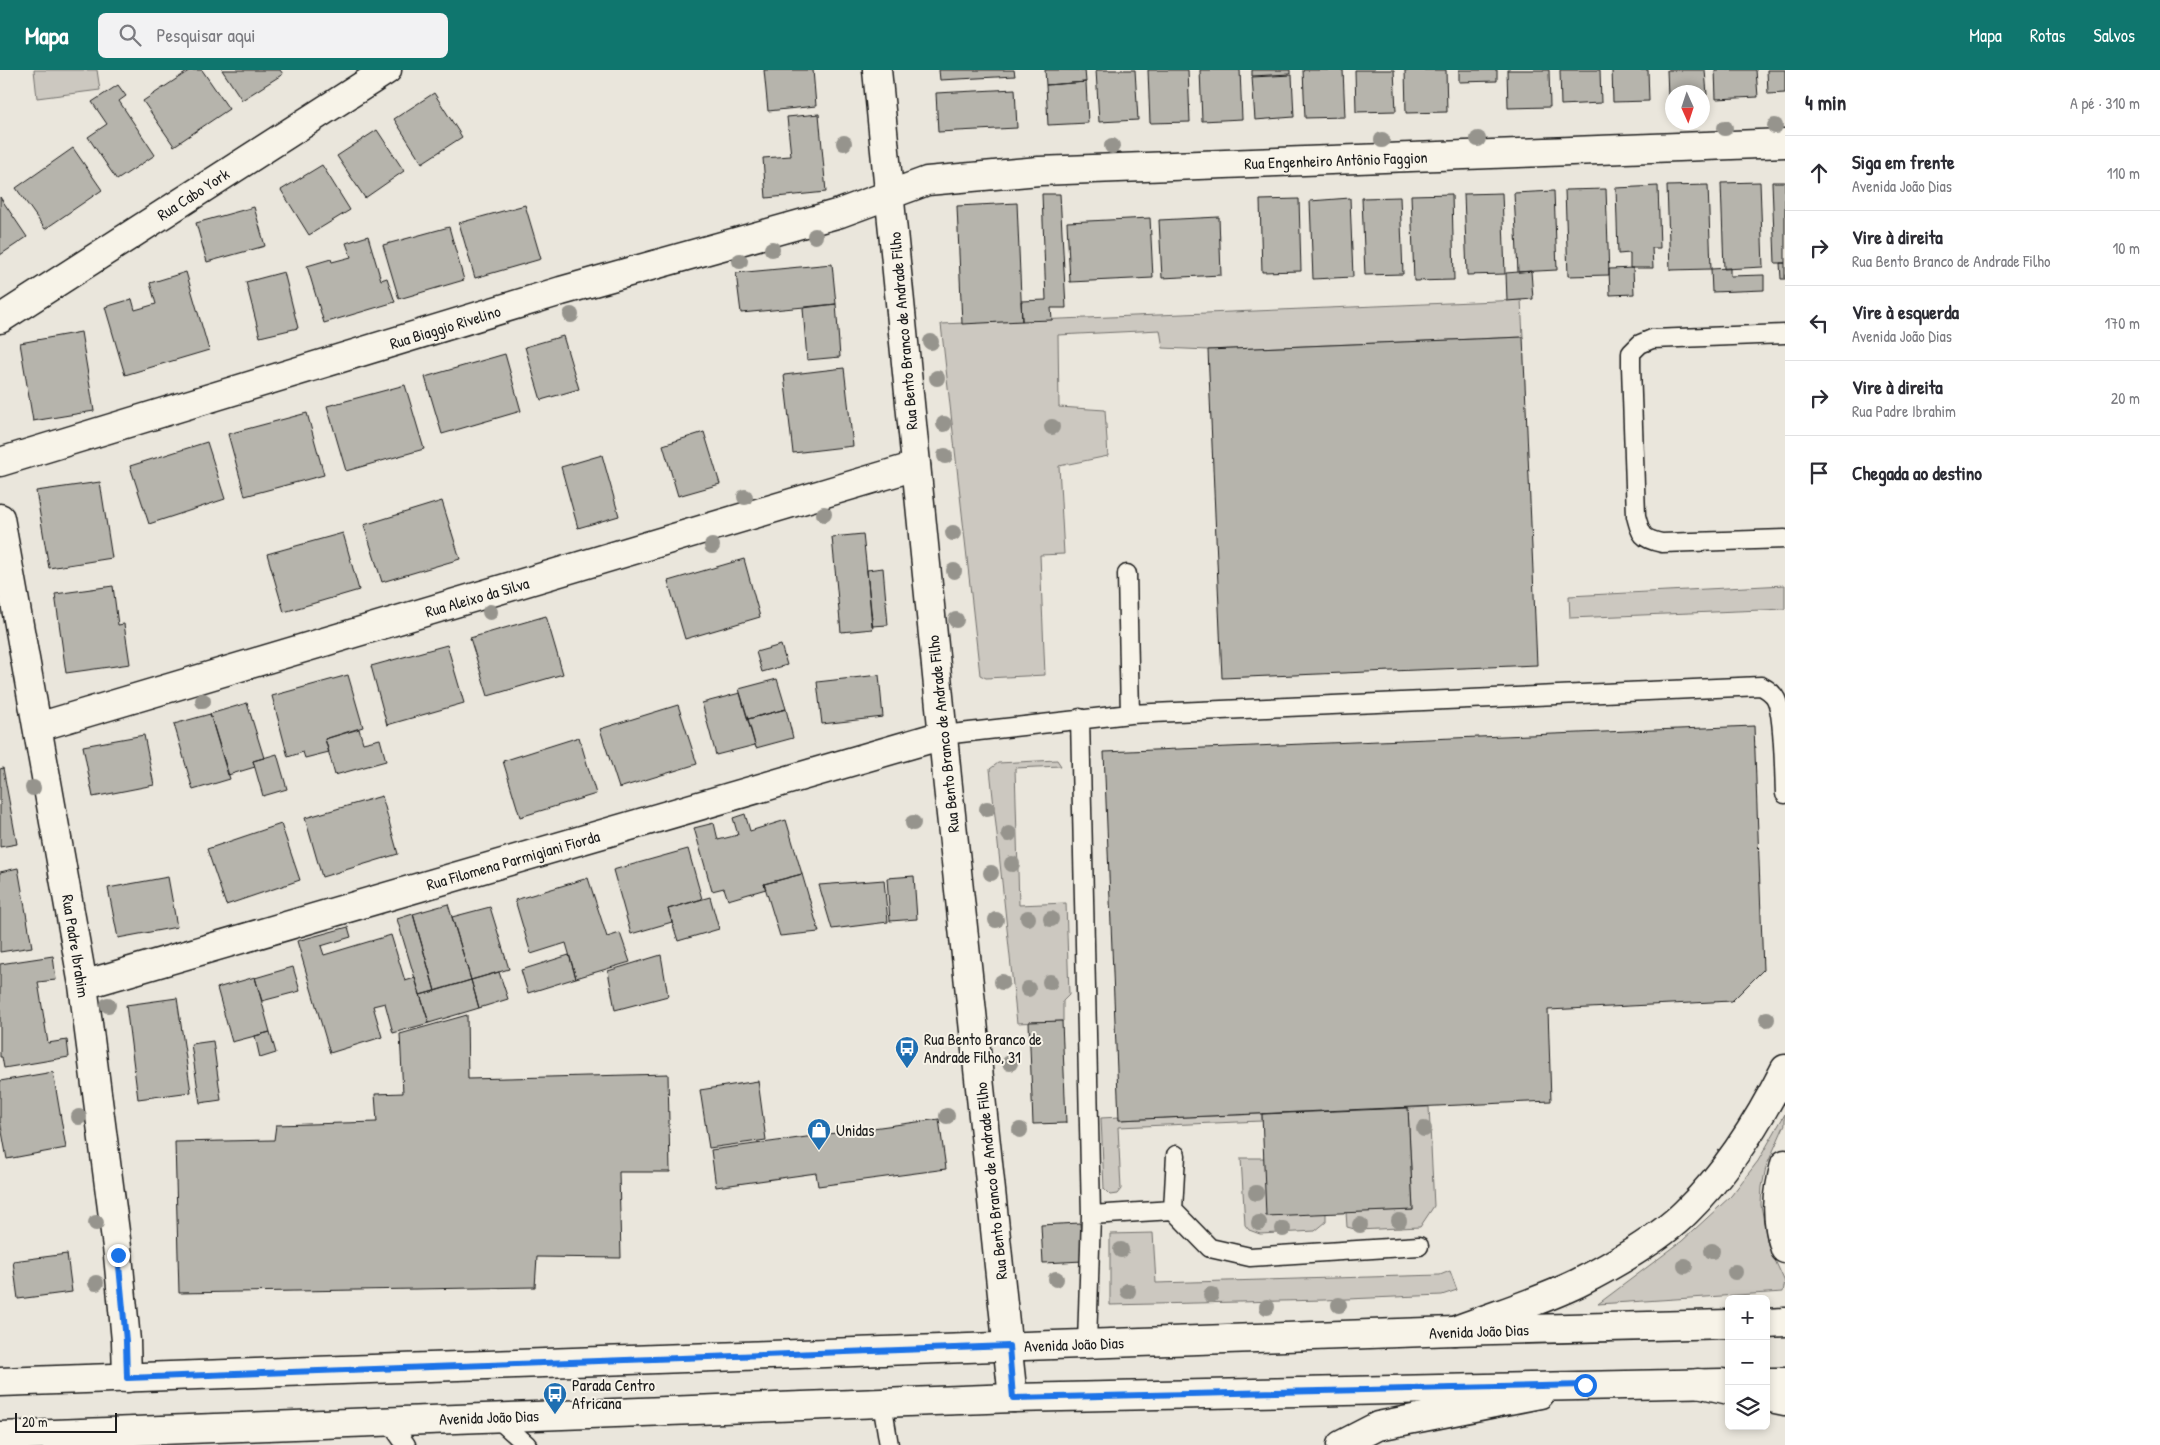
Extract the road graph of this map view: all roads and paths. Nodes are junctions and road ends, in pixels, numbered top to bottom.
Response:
1 (387, 70) edge
2 (877, 70) edge
3 (1785, 143) edge
4 (890, 193) junction
5 (0, 319) edge
6 (1785, 334) edge
7 (0, 462) edge
8 (916, 466) junction
9 (0, 518) edge
10 (1785, 539) edge
11 (1127, 574) dead end
12 (1130, 714) junction
13 (1080, 718) junction
14 (38, 727) junction
15 (943, 735) junction
16 (1785, 794) edge
17 (83, 985) junction
18 (1785, 1069) edge
19 (1176, 1155) dead end
20 (1785, 1164) edge
21 (1173, 1210) junction
22 (1091, 1215) junction
23 (1419, 1246) dead end
24 (1785, 1248) edge
25 (1785, 1322) edge
26 (1770, 1323) edge
27 (1725, 1324) edge
28 (1454, 1331) junction
29 (1088, 1344) junction
30 (1009, 1346) junction
31 (127, 1378) junction
32 (0, 1382) edge
33 (1770, 1382) edge
34 (1785, 1382) edge
35 (1725, 1383) edge
36 (1698, 1384) junction
37 (1585, 1385) junction
38 (1725, 1389) edge
39 (1013, 1398) junction
40 (1770, 1398) edge
41 (1785, 1401) edge
42 (882, 1403) junction
43 (496, 1417) junction
44 (388, 1421) junction
45 (6, 1439) edge
46 (406, 1445) edge
47 (528, 1445) edge
48 (889, 1445) edge
49 (1341, 1445) edge

1 - 5 main road, Rua Cabo York
2 - 4 main road, Rua Bento Branco de Andrade Filho
3 - 4 main road, Rua Engenheiro Antônio Faggion
4 - 7 main road, Rua Biaggio Rivelino
4 - 8 main road, Rua Bento Branco de Andrade Filho
6 - 10 lane
8 - 14 main road, Rua Aleixo da Silva
8 - 15 main road, Rua Bento Branco de Andrade Filho
9 - 14 main road, Rua Padre Ibrahim
11 - 12 lane
12 - 13 lane
12 - 16 lane
13 - 15 lane
13 - 22 lane
14 - 17 main road, Rua Padre Ibrahim
15 - 17 main road, Rua Filomena Parmigiani Fiorda
15 - 30 main road, Rua Bento Branco de Andrade Filho
17 - 31 main road, Rua Padre Ibrahim
18 - 28 main road
19 - 21 lane
20 - 24 main road
21 - 22 lane
21 - 23 lane
22 - 29 lane
25 - 26 main road
27 - 28 main road, Avenida João Dias
28 - 29 main road, Avenida João Dias
29 - 30 main road, Avenida João Dias
30 - 31 main road, Avenida João Dias
30 - 39 main road, Rua Bento Branco de Andrade Filho
31 - 32 main road, Avenida João Dias
33 - 34 main road
35 - 36 main road, Avenida João Dias
36 - 37 main road, Avenida João Dias
36 - 38 main road
37 - 39 main road, Avenida João Dias
37 - 49 main road
39 - 42 main road, Avenida João Dias
40 - 41 main road
42 - 43 main road, Avenida João Dias
42 - 48 lane
43 - 44 main road, Avenida João Dias
43 - 47 lane
44 - 45 main road, Avenida João Dias
44 - 46 lane

